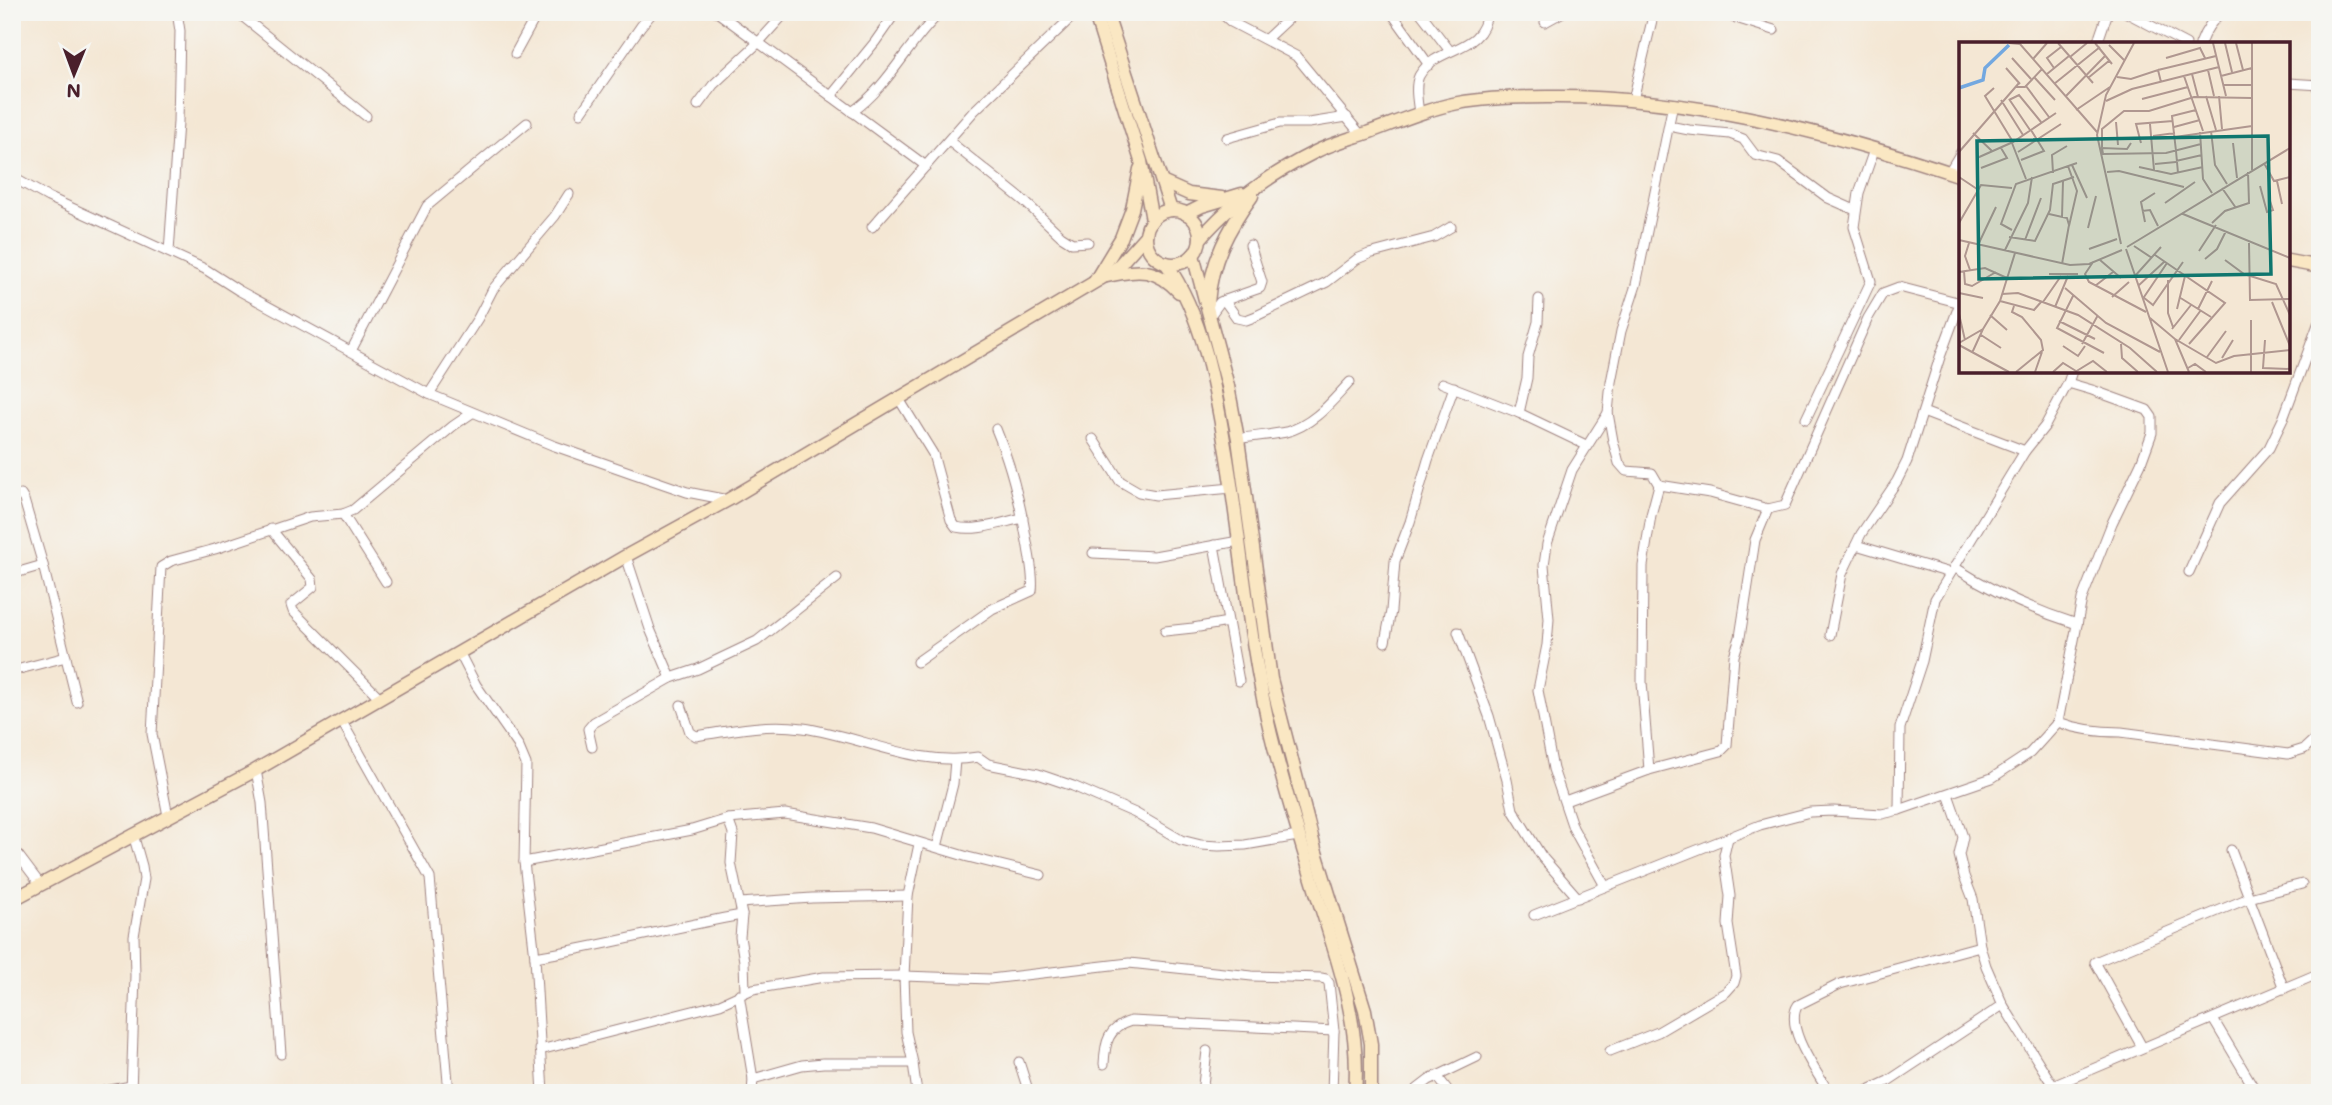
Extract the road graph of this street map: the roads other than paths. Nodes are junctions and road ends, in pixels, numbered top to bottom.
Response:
1 (177, 12) edge
2 (237, 12) edge
3 (538, 12) edge
4 (653, 12) edge
5 (717, 12) edge
6 (786, 12) edge
7 (896, 12) edge
8 (941, 12) edge
9 (1077, 12) edge
10 (1094, 12) edge
11 (1106, 12) edge
12 (1220, 12) edge
13 (1295, 12) edge
14 (1391, 12) edge
15 (1420, 12) edge
16 (1487, 12) edge
17 (1563, 12) edge
18 (1638, 12) edge
19 (1670, 12) edge
20 (1717, 12) edge
21 (2108, 12) edge
22 (2125, 12) edge
23 (2222, 12) edge
24 (1653, 16) junction
25 (1545, 22) dead end
26 (1773, 30) dead end
27 (1266, 39) junction
28 (2098, 42) edge
29 (2182, 42) edge
30 (2201, 42) edge
31 (758, 43) junction
32 (1450, 51) junction
33 (516, 54) dead end
34 (1429, 65) junction
35 (2290, 83) edge
36 (2320, 85) edge
37 (831, 96) junction
38 (1633, 100) junction
39 (1673, 104) junction
40 (698, 105) dead end
41 (852, 112) junction
42 (581, 113) dead end
43 (1419, 114) junction
44 (366, 116) dead end
45 (1347, 117) junction
46 (527, 123) dead end
47 (1670, 126) junction
48 (1361, 135) junction
49 (1227, 138) dead end
50 (950, 141) junction
51 (1874, 150) junction
52 (1141, 162) junction
53 (926, 166) junction
54 (1955, 174) edge
55 (12, 177) edge
56 (1162, 182) junction
57 (1254, 188) junction
58 (569, 194) dead end
59 (1226, 199) junction
60 (1855, 209) junction
61 (1171, 210) junction
62 (1186, 214) junction
63 (1152, 220) junction
64 (872, 227) dead end
65 (1451, 227) dead end
66 (1146, 235) junction
67 (1200, 239) junction
68 (1088, 242) dead end
69 (1250, 245) dead end
70 (169, 252) junction
71 (1193, 255) junction
72 (2290, 261) edge
73 (1163, 262) junction
74 (2320, 267) edge
75 (1109, 274) junction
76 (1093, 284) junction
77 (1538, 299) dead end
78 (1224, 300) junction
79 (1959, 302) edge
80 (1189, 306) junction
81 (1959, 308) edge
82 (1208, 314) junction
83 (2320, 319) edge
84 (351, 352) junction
85 (2071, 373) edge
86 (1350, 382) dead end
87 (1442, 383) dead end
88 (2068, 383) junction
89 (1454, 387) junction
90 (429, 394) junction
91 (900, 399) junction
92 (1923, 412) junction
93 (472, 413) junction
94 (1519, 413) junction
95 (1608, 413) junction
96 (1806, 419) dead end
97 (996, 429) dead end
98 (1093, 439) dead end
99 (1238, 439) junction
100 (1586, 445) junction
101 (2025, 451) junction
102 (1659, 485) junction
103 (1232, 488) junction
104 (12, 497) edge
105 (728, 500) junction
106 (1768, 509) junction
107 (343, 514) junction
108 (1023, 518) junction
109 (271, 530) junction
110 (1239, 541) junction
111 (1214, 545) junction
112 (1856, 545) junction
113 (1093, 553) dead end
114 (626, 556) junction
115 (43, 565) junction
116 (1952, 570) junction
117 (2189, 572) dead end
118 (12, 574) edge
119 (837, 578) dead end
120 (386, 582) dead end
121 (1228, 622) junction
122 (2077, 624) junction
123 (1165, 631) dead end
124 (1458, 632) dead end
125 (1830, 635) dead end
126 (1385, 642) dead end
127 (459, 652) junction
128 (66, 657) junction
129 (917, 662) dead end
130 (12, 671) edge
131 (671, 678) junction
132 (1239, 681) dead end
133 (380, 698) junction
134 (77, 702) dead end
135 (681, 705) dead end
136 (341, 720) junction
137 (2058, 722) junction
138 (2320, 734) edge
139 (592, 747) dead end
140 (955, 760) junction
141 (256, 770) junction
142 (1649, 770) junction
143 (1948, 794) junction
144 (1565, 801) junction
145 (1899, 810) junction
146 (168, 816) junction
147 (728, 820) junction
148 (133, 834) junction
149 (1298, 836) junction
150 (1728, 838) junction
151 (919, 844) junction
152 (1715, 844) junction
153 (12, 847) edge
154 (937, 847) junction
155 (2231, 850) dead end
156 (1724, 855) junction
157 (524, 862) junction
158 (1041, 875) dead end
159 (40, 884) junction
160 (2302, 884) dead end
161 (1605, 886) junction
162 (908, 896) junction
163 (1578, 898) junction
164 (2249, 898) junction
165 (12, 900) edge
166 (740, 903) junction
167 (742, 915) junction
168 (1534, 915) dead end
169 (1980, 946) junction
170 (535, 957) junction
171 (2320, 973) edge
172 (904, 976) junction
173 (2284, 989) junction
174 (742, 993) junction
175 (2003, 1005) junction
176 (2213, 1019) junction
177 (1334, 1031) junction
178 (2142, 1047) junction
179 (540, 1050) junction
180 (1207, 1051) dead end
181 (1610, 1051) dead end
182 (281, 1054) dead end
183 (1477, 1057) dead end
184 (1019, 1062) dead end
185 (913, 1063) junction
186 (1104, 1064) dead end
187 (1437, 1076) junction
188 (753, 1079) junction
189 (2052, 1084) junction
190 (131, 1089) edge
191 (2041, 1091) edge
192 (95, 1093) edge
193 (449, 1093) edge
194 (543, 1093) edge
195 (752, 1093) edge
196 (917, 1093) edge
197 (1029, 1093) edge
198 (1202, 1093) edge
199 (1332, 1093) edge
200 (1355, 1093) edge
201 (1371, 1093) edge
202 (1412, 1093) edge
203 (1450, 1093) edge
204 (1829, 1093) edge
205 (1862, 1093) edge
206 (2257, 1093) edge

1 - 70 street
2 - 44 street
3 - 33 street
4 - 42 street
5 - 31 street
6 - 31 street
7 - 37 street
8 - 41 street
9 - 50 street
10 - 52 main road
11 - 56 main road
12 - 27 street
13 - 27 street
14 - 34 street
15 - 32 street
16 - 32 street
17 - 25 street
18 - 24 street
19 - 24 street
20 - 26 street
21 - 28 street
22 - 29 street
23 - 30 street
24 - 38 street
27 - 45 street
31 - 37 street
31 - 40 street
32 - 34 street
34 - 43 street
35 - 36 street
37 - 41 street
38 - 39 main road
38 - 43 main road
39 - 47 street
39 - 51 main road
41 - 53 street
43 - 48 main road
45 - 48 street
45 - 49 street
46 - 84 street
47 - 60 street
47 - 95 street
48 - 57 main road
50 - 53 street
50 - 68 street
51 - 54 main road
51 - 60 street
52 - 63 main road
52 - 76 main road
53 - 64 street
55 - 70 street
56 - 59 main road
56 - 61 main road
57 - 59 main road
57 - 67 main road
57 - 82 main road
58 - 90 street
59 - 62 main road
60 - 96 street
61 - 62 main road
61 - 63 main road
62 - 67 main road
63 - 66 main road
65 - 78 street
66 - 73 main road
66 - 75 main road
67 - 71 main road
69 - 78 street
70 - 84 street
71 - 73 main road
71 - 82 main road
72 - 74 main road
73 - 75 main road
73 - 80 main road
75 - 76 main road
75 - 80 main road
76 - 91 main road
77 - 94 street
78 - 82 street
79 - 106 street
80 - 103 main road
81 - 92 street
82 - 99 main road
83 - 117 street
84 - 90 street
85 - 88 street
86 - 99 street
87 - 89 street
88 - 101 street
88 - 122 street
89 - 94 street
89 - 126 street
90 - 93 street
91 - 105 main road
91 - 108 street
92 - 101 street
92 - 112 street
93 - 105 street
93 - 107 street
94 - 100 street
95 - 100 street
95 - 102 street
97 - 108 street
98 - 103 street
99 - 201 main road
100 - 144 street
101 - 116 street
102 - 106 street
102 - 142 street
103 - 110 main road
104 - 115 street
105 - 114 main road
106 - 142 street
107 - 109 street
107 - 120 street
108 - 129 street
109 - 133 street
109 - 146 street
110 - 111 street
110 - 149 main road
111 - 113 street
111 - 121 street
112 - 116 street
112 - 125 street
114 - 127 main road
114 - 131 street
115 - 118 street
115 - 128 street
116 - 122 street
116 - 145 street
119 - 131 street
121 - 123 street
121 - 132 street
122 - 137 street
124 - 163 street
127 - 133 main road
127 - 157 street
128 - 130 street
128 - 134 street
131 - 139 street
133 - 136 main road
135 - 140 street
136 - 141 main road
136 - 193 street
137 - 138 street
137 - 143 street
140 - 149 street
140 - 154 street
141 - 146 main road
141 - 182 street
142 - 144 street
143 - 145 street
143 - 169 street
144 - 161 street
145 - 150 street
146 - 148 main road
147 - 151 street
147 - 157 street
147 - 166 street
148 - 159 main road
148 - 190 street
149 - 200 main road
150 - 152 street
150 - 156 street
151 - 154 street
151 - 162 street
152 - 156 street
152 - 161 street
153 - 159 street
154 - 158 street
155 - 164 street
156 - 181 street
157 - 170 street
159 - 165 main road
160 - 164 street
161 - 163 street
162 - 166 street
162 - 172 street
163 - 168 street
164 - 173 street
164 - 178 street
166 - 167 street
167 - 170 street
167 - 174 street
169 - 175 street
169 - 204 street
170 - 179 street
171 - 173 street
172 - 174 street
172 - 177 street
172 - 185 street
173 - 176 street
174 - 179 street
174 - 188 street
175 - 189 street
175 - 205 street
176 - 178 street
176 - 206 street
177 - 186 street
177 - 199 street
178 - 189 street
179 - 194 street
180 - 198 street
183 - 187 street
184 - 197 street
185 - 188 street
185 - 196 street
187 - 202 street
187 - 203 street
188 - 195 street
189 - 191 street
190 - 192 street

